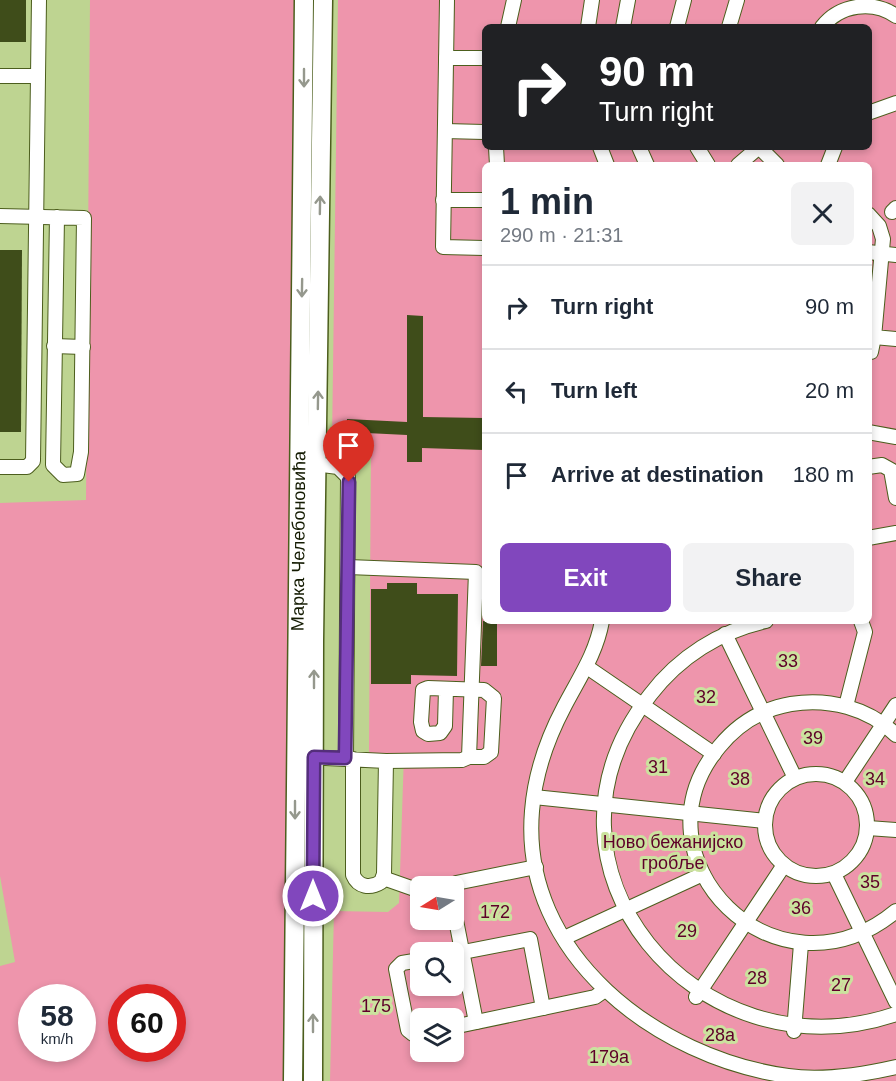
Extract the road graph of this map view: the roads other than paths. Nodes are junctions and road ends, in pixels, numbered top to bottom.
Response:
1 (39, 0) edge
2 (304, 0) edge
3 (323, 0) edge
4 (447, 0) edge
5 (514, 0) edge
6 (592, 0) edge
7 (628, 0) edge
8 (684, 0) edge
9 (737, 0) edge
10 (830, 0) edge
11 (838, 13) junction
12 (896, 16) edge
13 (509, 24) edge
14 (588, 24) edge
15 (624, 24) edge
16 (678, 24) edge
17 (730, 24) edge
18 (825, 24) edge
19 (446, 58) junction
20 (482, 58) edge
21 (0, 76) edge
22 (38, 76) junction
23 (896, 104) edge
24 (872, 112) edge
25 (313, 125) junction
26 (446, 131) junction
27 (482, 132) edge
28 (756, 150) edge
29 (762, 150) edge
30 (742, 162) edge
31 (774, 162) edge
32 (482, 200) edge
33 (443, 201) junction
34 (0, 216) edge
35 (36, 216) junction
36 (57, 217) junction
37 (872, 219) edge
38 (482, 248) edge
39 (872, 252) edge
40 (890, 254) edge
41 (873, 305) edge
42 (874, 337) junction
43 (896, 339) edge
44 (54, 346) junction
45 (872, 347) edge
46 (82, 348) junction
47 (872, 433) edge
48 (896, 437) edge
49 (309, 463) junction
50 (872, 466) edge
51 (0, 467) edge
52 (896, 498) edge
53 (896, 533) edge
54 (872, 537) edge
55 (348, 567) junction
56 (601, 624) edge
57 (757, 624) edge
58 (862, 624) edge
59 (725, 634) junction
60 (587, 667) junction
61 (446, 689) dead end
62 (473, 689) junction
63 (642, 705) junction
64 (896, 705) edge
65 (846, 706) junction
66 (763, 712) junction
67 (882, 724) junction
68 (896, 735) edge
69 (714, 754) junction
70 (305, 757) junction
71 (469, 757) junction
72 (349, 759) junction
73 (386, 761) junction
74 (795, 778) junction
75 (844, 782) junction
76 (534, 797) junction
77 (604, 804) junction
78 (692, 813) junction
79 (765, 821) junction
80 (867, 828) junction
81 (896, 830) edge
82 (784, 865) junction
83 (536, 867) junction
84 (704, 874) junction
85 (834, 874) junction
86 (383, 878) junction
87 (464, 881) edge
88 (410, 887) edge
89 (896, 911) edge
90 (622, 912) junction
91 (744, 923) junction
92 (863, 933) junction
93 (564, 938) junction
94 (801, 944) junction
95 (464, 952) edge
96 (410, 962) edge
97 (464, 976) edge
98 (605, 990) junction
99 (696, 997) junction
100 (896, 1002) edge
101 (543, 1008) junction
102 (896, 1014) edge
103 (476, 1022) junction
104 (464, 1025) edge
105 (794, 1031) junction
106 (410, 1032) edge
107 (896, 1067) edge
108 (293, 1081) edge
109 (313, 1081) edge

1 - 22 lane
2 -> 25 main road, Марка Челебоновића
3 - 25 main road, Марка Челебоновића
4 - 19 lane
5 - 13 lane
6 - 14 lane
7 - 15 lane
8 - 16 lane
9 - 17 lane
10 - 11 lane
11 - 12 lane
11 - 18 lane
19 - 20 lane
19 - 26 lane
21 - 22 lane
22 - 35 lane
23 - 24 lane
25 - 49 main road, Марка Челебоновића
26 - 27 lane
26 - 33 lane
28 - 30 lane
29 - 31 lane
32 - 33 lane
33 - 38 lane
34 - 35 lane
35 - 36 lane
35 - 51 lane
36 - 44 lane
36 - 46 lane
37 - 40 lane
39 - 40 lane
40 - 41 lane
41 - 42 lane
42 - 43 lane
42 - 45 lane
44 - 46 lane
44 - 46 lane
47 - 48 lane
49 - 55 lane
49 - 70 main road, Марка Челебоновића
50 - 52 lane
53 - 54 lane
55 - 62 lane
55 - 72 lane
56 - 60 lane
57 - 59 lane
58 - 65 lane
59 - 63 lane
59 - 66 lane
60 - 63 lane
60 - 76 lane
61 - 62 lane
62 - 71 lane
62 - 71 lane
63 - 69 lane
63 - 77 lane
64 - 67 lane
65 - 66 lane
65 - 67 lane
66 - 69 lane
66 - 74 lane
67 - 68 lane
67 - 75 lane
69 - 78 lane
70 - 72 lane
70 -> 108 main road, Марка Челебоновића
109 -> 70 main road, Марка Челебоновића
71 - 73 lane
72 - 73 lane
72 - 86 lane
73 - 86 lane
74 - 75 lane
74 - 79 lane
75 - 80 lane
76 - 77 lane
76 - 83 lane
77 - 78 lane
77 - 90 lane
78 - 79 lane
78 - 84 lane
79 - 82 lane
80 - 81 lane
80 - 85 lane
82 - 85 lane
82 - 91 lane
83 - 87 lane
83 - 93 lane
84 - 90 lane
84 - 91 lane
85 - 92 lane
86 - 88 lane
89 - 92 lane
90 - 93 lane
90 - 99 lane
91 - 94 lane
91 - 99 lane
92 - 94 lane
92 - 100 lane
93 - 98 lane
94 - 105 lane
95 - 101 lane
96 - 106 lane
97 - 103 lane
98 - 101 lane
98 - 107 lane
99 - 105 lane
101 - 103 lane
102 - 105 lane
103 - 104 lane

